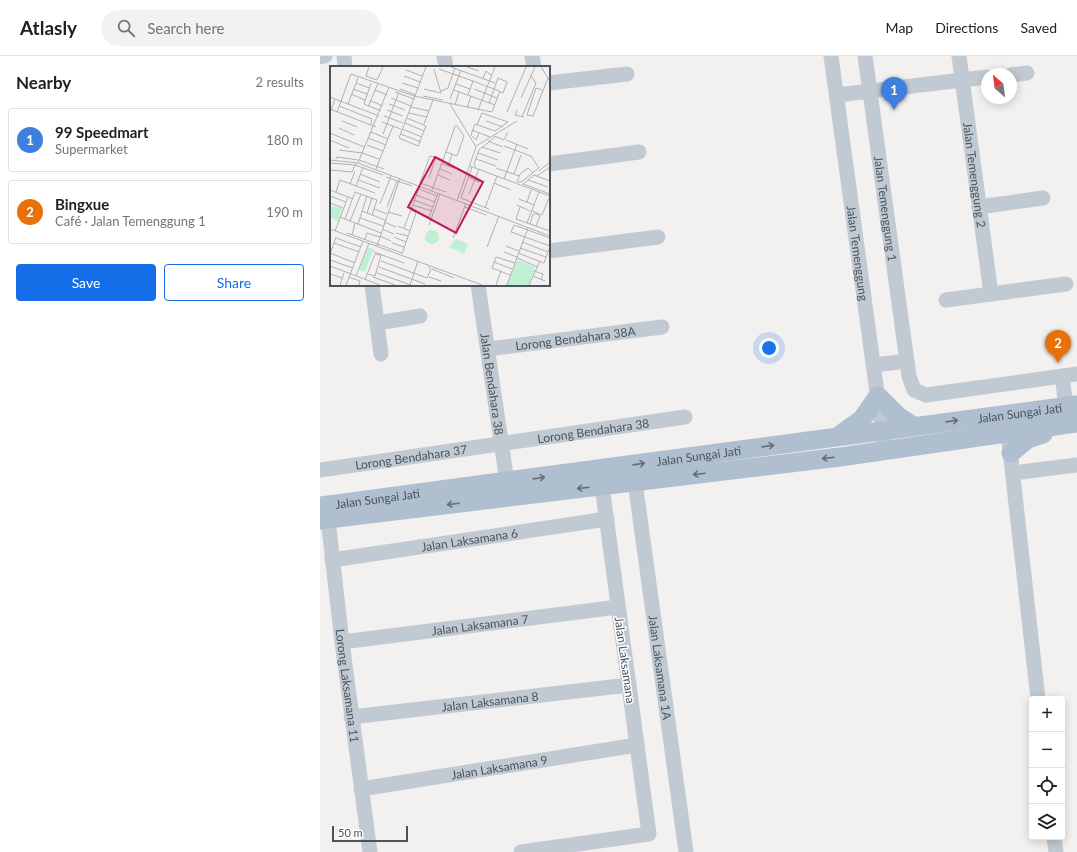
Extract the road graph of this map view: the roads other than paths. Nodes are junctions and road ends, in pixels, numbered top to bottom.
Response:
1 (325, 56) edge
2 (344, 56) edge
3 (444, 56) edge
4 (532, 56) edge
5 (832, 56) edge
6 (865, 56) edge
7 (959, 56) edge
8 (320, 57) edge
9 (345, 66) edge
10 (446, 66) edge
11 (534, 66) edge
12 (1027, 73) dead end
13 (627, 74) dead end
14 (1017, 74) edge
15 (981, 78) edge
16 (962, 80) junction
17 (550, 83) edge
18 (870, 91) junction
19 (836, 95) junction
20 (639, 152) dead end
21 (550, 164) edge
22 (1043, 198) dead end
23 (979, 207) junction
24 (658, 237) dead end
25 (550, 252) edge
26 (1066, 284) dead end
27 (372, 286) edge
28 (478, 286) edge
29 (991, 294) junction
30 (946, 300) dead end
31 (420, 316) dead end
32 (377, 323) junction
33 (662, 327) dead end
34 (488, 349) junction
35 (381, 354) dead end
36 (901, 362) junction
37 (874, 365) junction
38 (1070, 375) edge
39 (878, 396) junction
40 (1072, 405) edge
41 (1006, 413) junction
42 (686, 417) dead end
43 (1073, 424) edge
44 (913, 426) junction
45 (882, 430) junction
46 (1008, 434) junction
47 (838, 436) junction
48 (969, 439) junction
49 (501, 444) junction
50 (885, 451) junction
51 (1011, 464) junction
52 (1077, 465) edge
53 (320, 470) edge
54 (507, 482) junction
55 (635, 482) junction
56 (602, 486) junction
57 (323, 515) edge
58 (607, 519) junction
59 (332, 560) junction
60 (618, 608) junction
61 (342, 642) junction
62 (629, 685) junction
63 (1038, 696) edge
64 (351, 717) junction
65 (636, 745) junction
66 (361, 788) junction
67 (1054, 840) edge
68 (370, 852) edge
69 (521, 852) edge
70 (686, 852) edge
71 (1056, 852) edge

1 - 8 street
2 - 9 street
3 - 10 street
4 - 11 street
5 - 19 street, Jalan Temenggung
6 - 18 street, Jalan Temenggung 1
7 - 16 street, Jalan Temenggung 2
12 - 14 street
13 - 17 street
15 - 16 street
16 - 18 street
16 - 23 street, Jalan Temenggung 2
18 - 19 street
18 - 36 street, Jalan Temenggung 1
19 - 37 street, Jalan Temenggung
20 - 21 street
22 - 23 street
23 - 29 street, Jalan Temenggung 2
24 - 25 street
26 - 29 street
27 - 32 street
28 - 34 street, Jalan Bendahara 38
29 - 30 street
31 - 32 street
32 - 35 street
33 - 34 street, Lorong Bendahara 38A
34 - 49 street, Jalan Bendahara 38
36 - 37 street
36 - 38 street, Jalan Temenggung 1
37 - 39 street, Jalan Temenggung
38 - 40 street
39 - 44 main road
39 - 45 street, Jalan Temenggung
39 - 47 main road
40 - 41 main road, Jalan Sungai Jati
44 -> 41 main road, Jalan Sungai Jati
41 - 46 street
42 - 49 street, Lorong Bendahara 38
43 - 46 main road, Jalan Sungai Jati
43 - 51 main road
44 - 45 main road, Jalan Sungai Jati
45 - 47 main road, Jalan Sungai Jati
45 - 50 street, Jalan Temenggung
46 - 48 main road, Jalan Sungai Jati
46 - 51 street
54 -> 47 main road, Jalan Sungai Jati
48 - 50 main road, Jalan Sungai Jati
48 - 51 main road
49 - 53 street, Lorong Bendahara 37
49 - 54 street, Jalan Bendahara 38
50 -> 55 main road, Jalan Sungai Jati
51 - 52 street
51 - 63 street
54 - 57 main road, Jalan Sungai Jati
55 - 56 main road, Jalan Sungai Jati
55 - 70 street, Jalan Laksamana 1A
56 -> 57 main road, Jalan Sungai Jati
56 - 58 street, Jalan Laksamana
57 - 59 street, Lorong Laksamana 11
58 - 59 street, Jalan Laksamana 6
58 - 60 street, Jalan Laksamana
59 - 61 street, Lorong Laksamana 11
60 - 61 street, Jalan Laksamana 7
60 - 62 street, Jalan Laksamana
61 - 64 street, Lorong Laksamana 11
62 - 64 street, Jalan Laksamana 8
62 - 65 street, Jalan Laksamana
64 - 66 street, Lorong Laksamana 11
65 - 66 street, Jalan Laksamana 9
65 - 69 street, Jalan Laksamana
66 - 68 street, Lorong Laksamana 11
67 - 71 street

